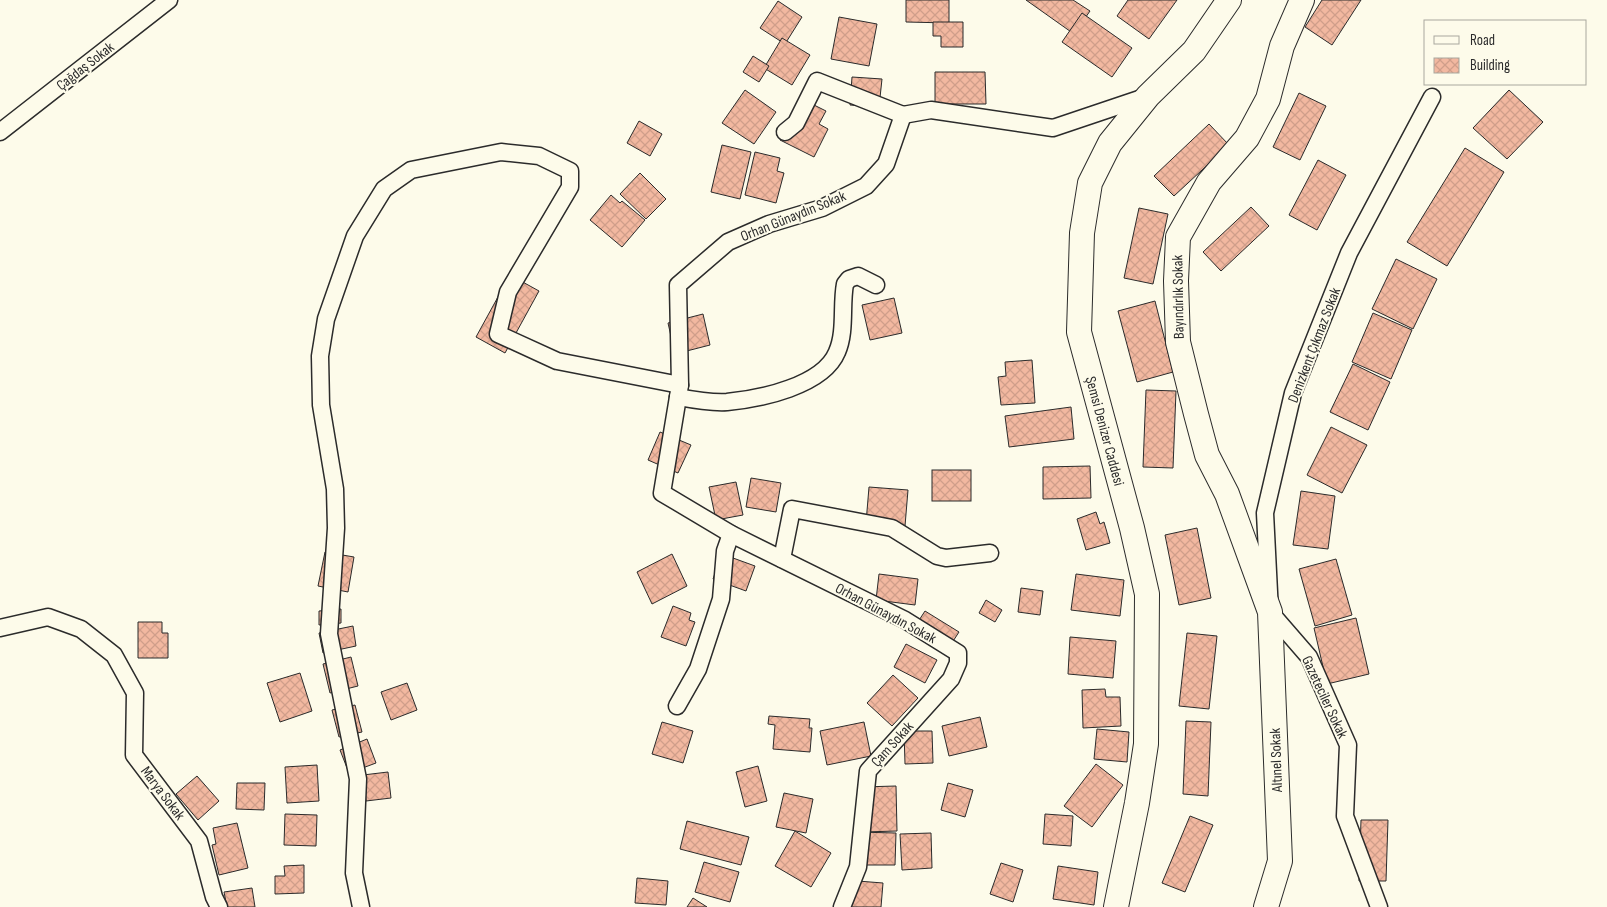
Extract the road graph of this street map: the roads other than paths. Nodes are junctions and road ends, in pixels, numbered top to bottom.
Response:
1 (169, 0) edge
2 (1229, 0) edge
3 (1302, 0) edge
4 (1148, 96) junction
5 (1432, 97) dead end
6 (903, 115) junction
7 (0, 132) edge
8 (785, 132) dead end
9 (876, 285) dead end
10 (679, 391) junction
11 (731, 534) junction
12 (990, 553) dead end
13 (782, 559) junction
14 (1270, 612) junction
15 (0, 628) edge
16 (958, 653) joint
17 (677, 706) dead end
18 (219, 907) edge
19 (361, 907) edge
20 (842, 907) edge
21 (1116, 907) edge
22 (1266, 907) edge
23 (1379, 907) edge

1 - 7 street, Çağdaş Sokak
2 - 4 main road, Şemsi Denizer Caddesi
3 - 14 main road, Bayındırlık Sokak
4 - 6 street
4 - 21 main road, Şemsi Denizer Caddesi
5 - 14 street, Denizkent Çıkmaz Sokak
6 - 8 street
6 - 10 street, Orhan Günaydın Sokak
9 - 10 street
10 - 11 street, Orhan Günaydın Sokak
10 - 19 street
11 - 13 street, Orhan Günaydın Sokak
11 - 17 street
12 - 13 street
13 - 16 street, Orhan Günaydın Sokak
14 - 22 main road, Altınel Sokak
14 - 23 street, Gazeteciler Sokak
15 - 18 street, Marya Sokak
16 - 20 street, Çam Sokak

